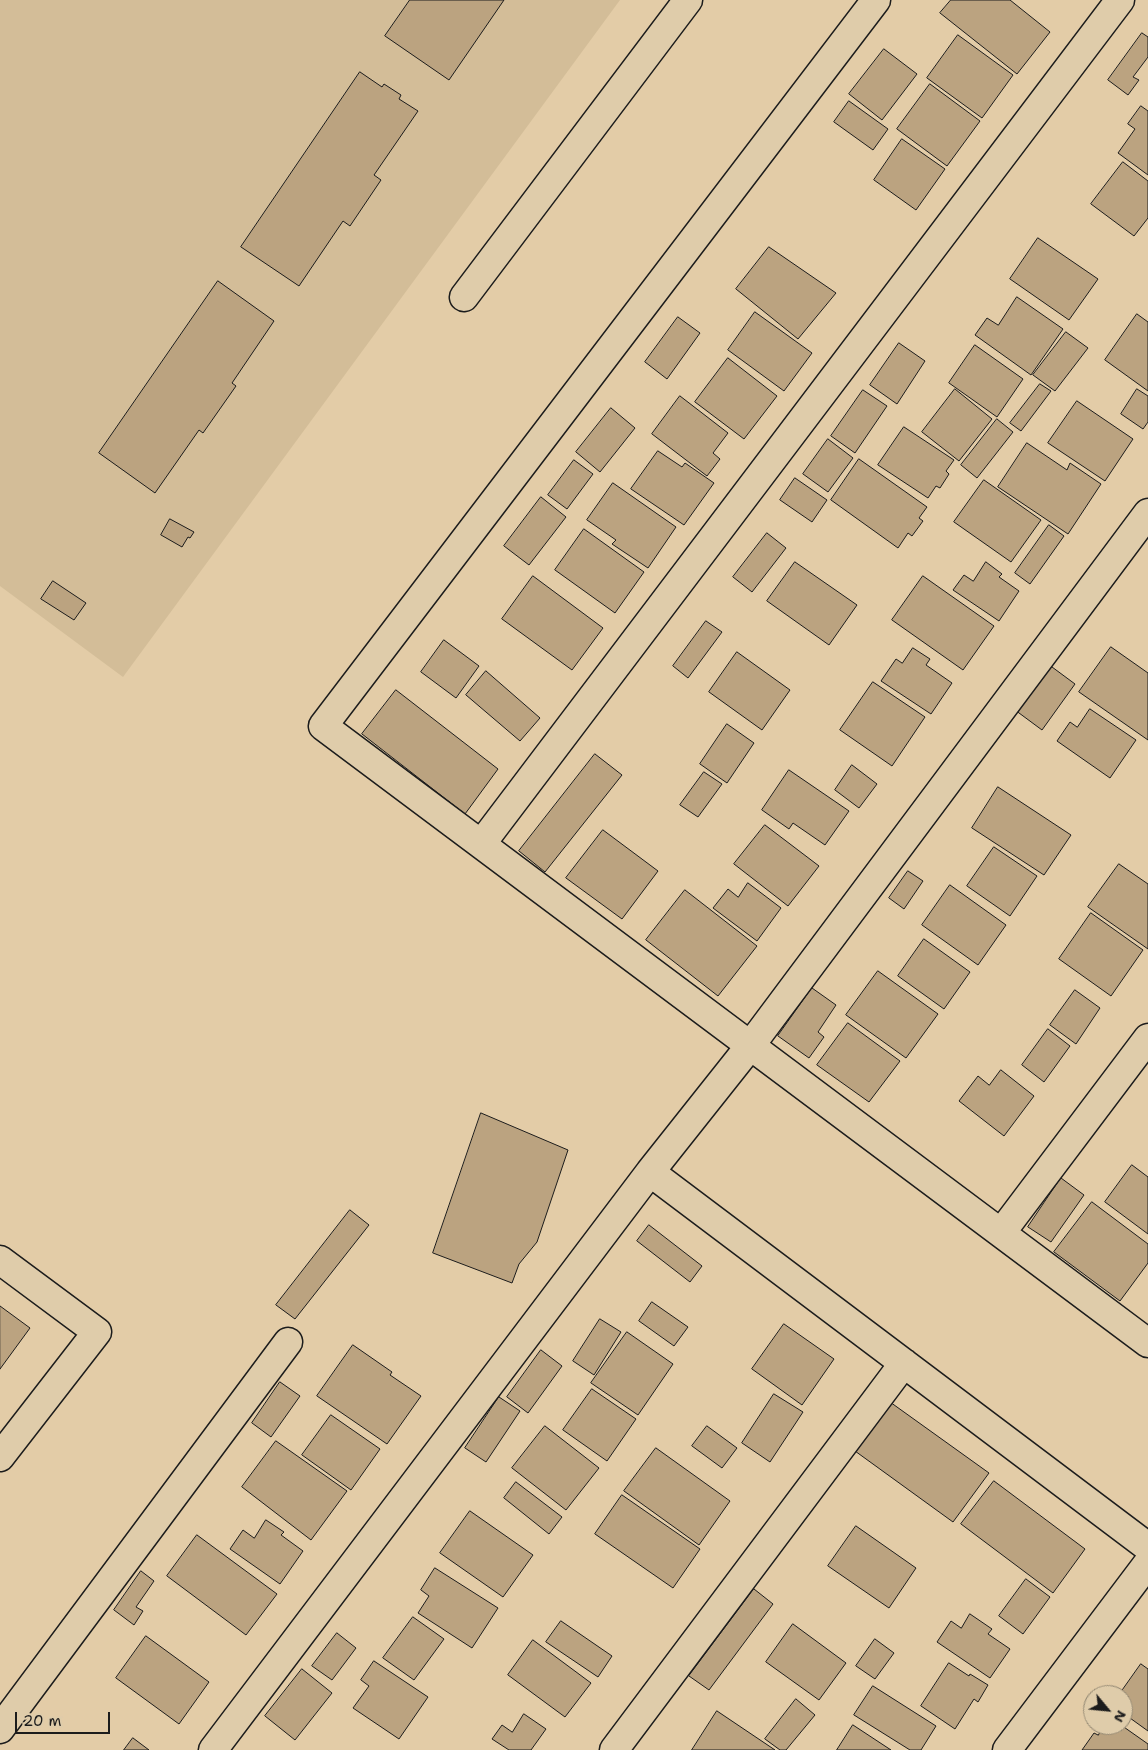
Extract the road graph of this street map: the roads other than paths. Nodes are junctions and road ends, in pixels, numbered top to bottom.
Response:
1 (688, 0) edge
2 (876, 0) edge
3 (1120, 0) edge
4 (464, 297) dead end
5 (1148, 513) edge
6 (482, 843) junction
7 (1148, 1038) edge
8 (750, 1046) junction
9 (650, 1172) junction
10 (1001, 1233) junction
11 (0, 1260) edge
12 (288, 1342) dead end
13 (1148, 1343) edge
14 (904, 1363) junction
15 (0, 1457) edge
16 (1148, 1547) edge
17 (1148, 1563) edge
18 (0, 1729) edge
19 (213, 1750) edge
20 (614, 1750) edge
21 (1007, 1750) edge

1 - 4 street
2 - 6 street
3 - 6 street
5 - 8 street
6 - 8 street
7 - 10 street
8 - 9 street
8 - 10 street
9 - 14 street
9 - 19 street
10 - 13 street
11 - 15 street
12 - 18 street
14 - 16 street
14 - 20 street
17 - 21 street

